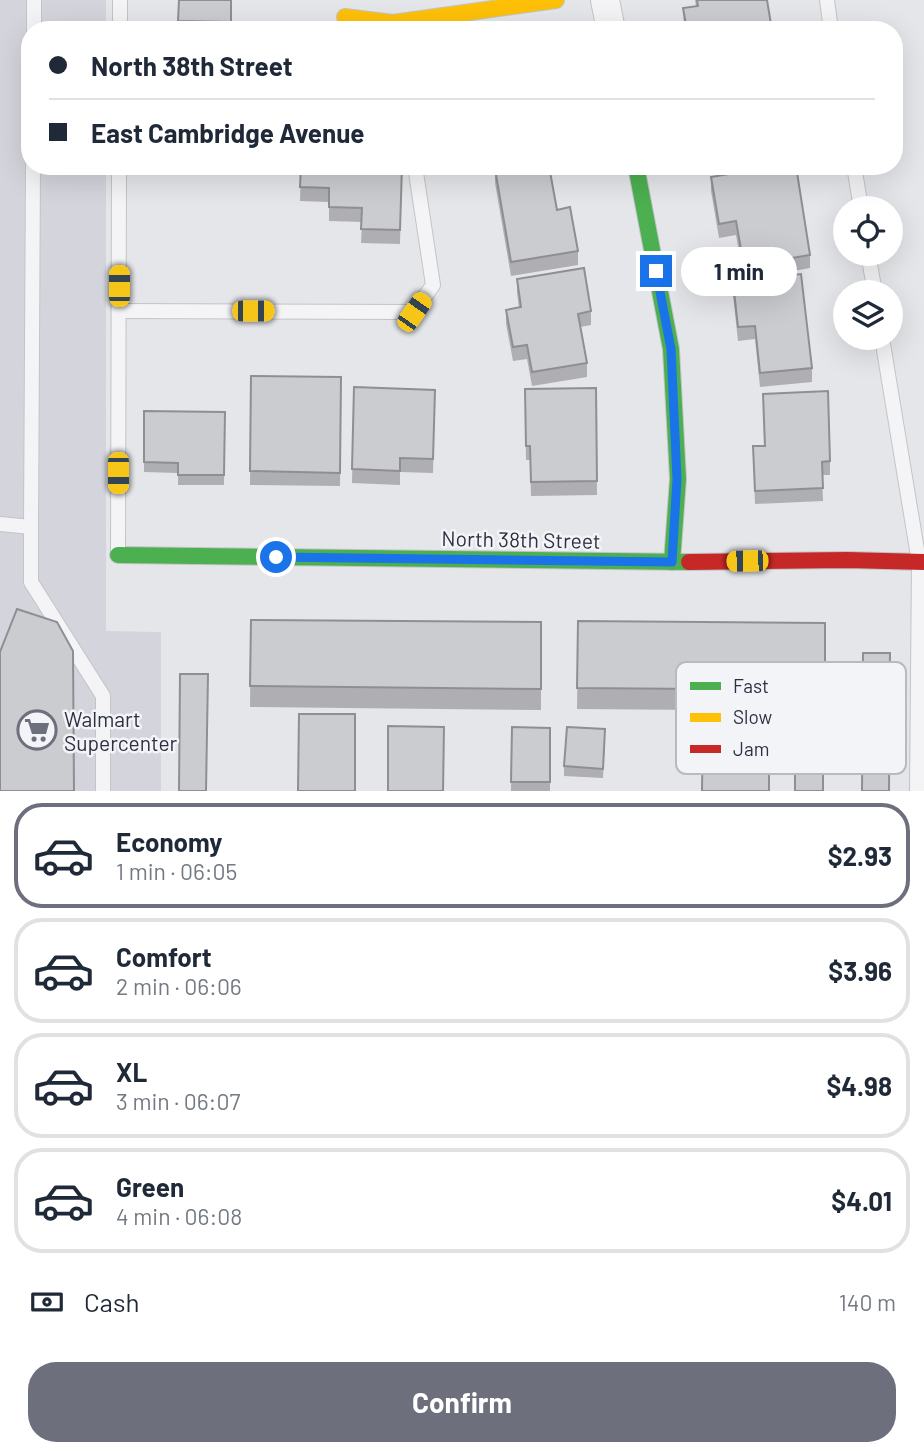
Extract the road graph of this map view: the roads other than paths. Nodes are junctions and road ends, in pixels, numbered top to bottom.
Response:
1 (34, 0) edge
2 (120, 0) edge
3 (556, 0) edge
4 (605, 0) edge
5 (827, 0) edge
6 (345, 17) dead end
7 (34, 21) edge
8 (120, 21) edge
9 (393, 21) edge
10 (609, 21) edge
11 (830, 21) edge
12 (33, 175) edge
13 (119, 175) edge
14 (416, 175) edge
15 (638, 175) edge
16 (856, 175) edge
17 (859, 196) edge
18 (119, 310) junction
19 (884, 350) edge
20 (0, 524) edge
21 (32, 527) junction
22 (118, 555) joint
23 (672, 562) junction
24 (921, 562) edge
25 (103, 791) edge
26 (917, 791) edge

1 - 7 lane
2 - 8 lane
3 - 9 street
4 - 10 street
5 - 11 lane
6 - 9 street
12 - 21 lane
13 - 18 lane
14 - 18 lane
15 - 23 street
16 - 17 lane
18 - 22 lane
19 - 24 lane
20 - 21 lane
21 - 25 lane
22 - 23 street, North 38th Street
23 - 24 street, North 38th Street
24 - 26 lane

